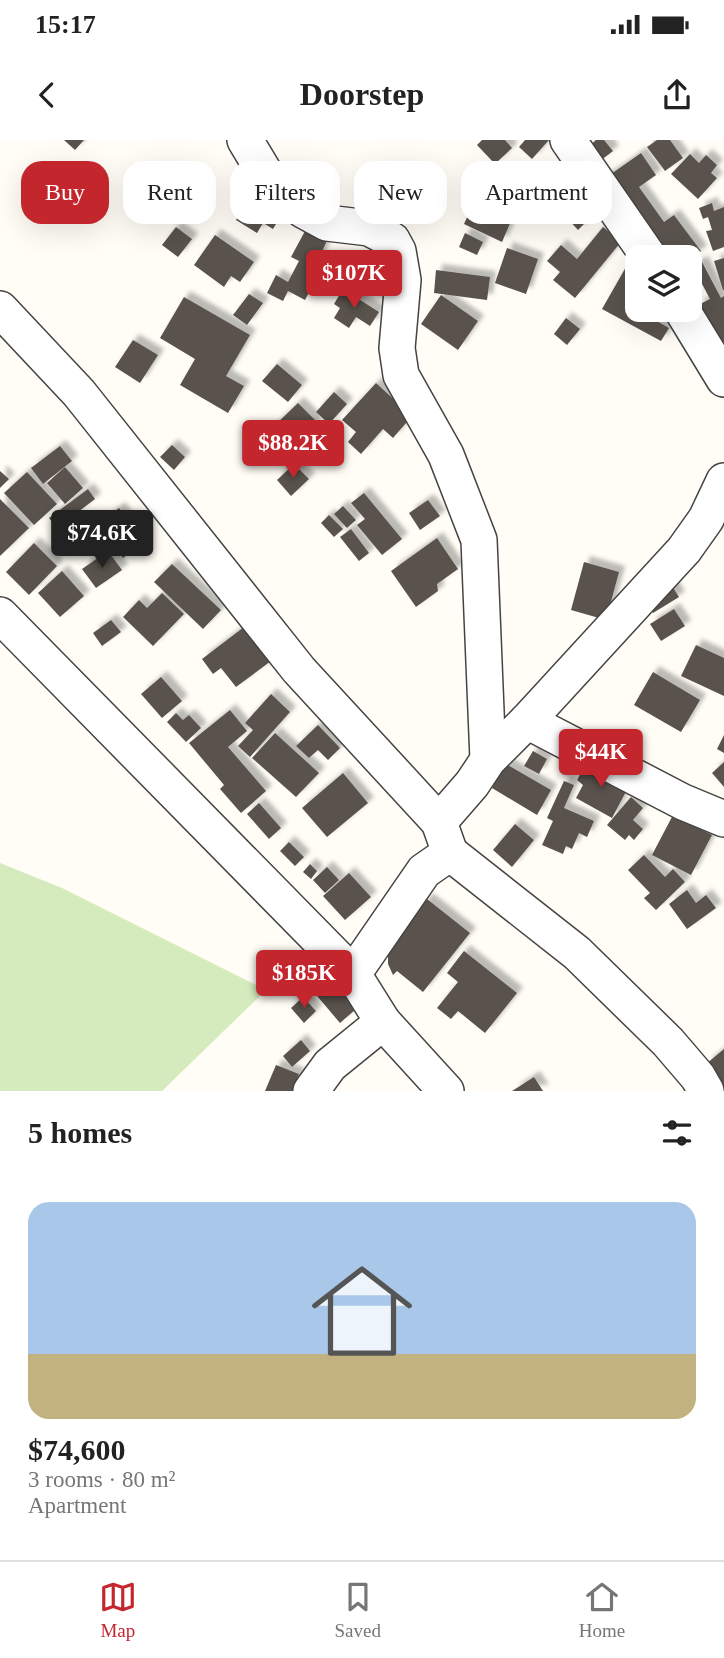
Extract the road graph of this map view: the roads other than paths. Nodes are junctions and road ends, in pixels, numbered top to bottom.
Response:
1 (244, 140) edge
2 (568, 140) edge
3 (641, 245) edge
4 (0, 309) edge
5 (689, 322) edge
6 (724, 379) edge
7 (724, 481) edge
8 (0, 615) edge
9 (527, 721) junction
10 (488, 760) junction
11 (724, 819) edge
12 (444, 837) junction
13 (352, 974) junction
14 (383, 1023) junction
15 (311, 1091) edge
16 (446, 1091) edge
17 (706, 1091) edge

1 - 10 street
2 - 3 street
4 - 12 street
5 - 6 street
7 - 9 street
8 - 13 street
9 - 10 street
9 - 11 street
10 - 12 street
12 - 13 street
12 - 17 street
13 - 14 street
14 - 15 street
14 - 16 street

